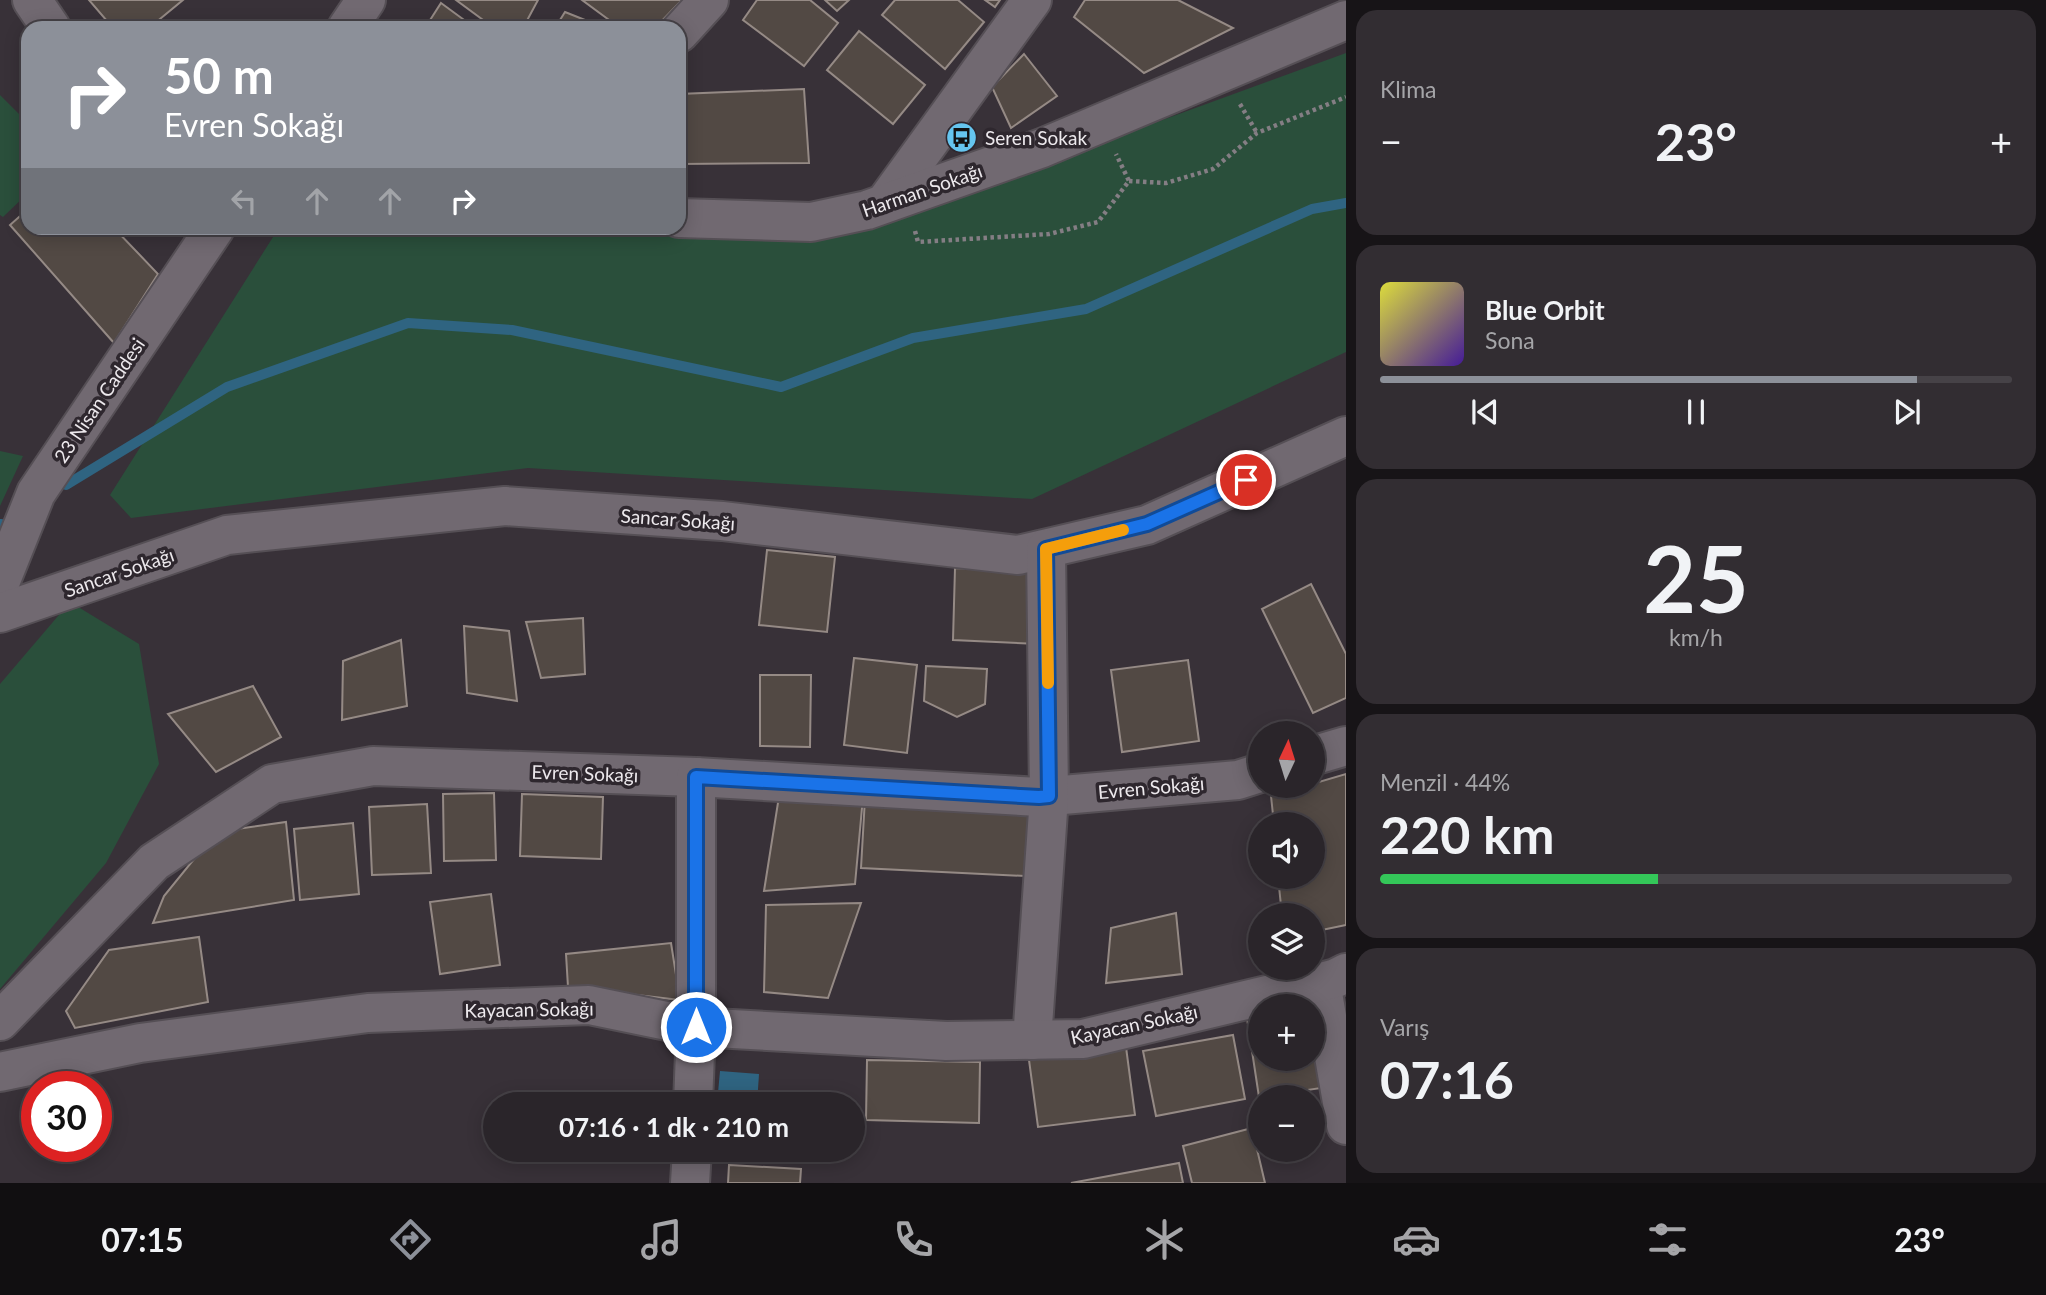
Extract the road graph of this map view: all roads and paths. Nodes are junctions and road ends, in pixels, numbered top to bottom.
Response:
1 (7, 0) edge
2 (32, 0) edge
3 (366, 0) edge
4 (709, 0) edge
5 (1032, 0) edge
6 (0, 6) edge
7 (1333, 17) edge
8 (46, 21) edge
9 (352, 21) edge
10 (686, 25) edge
11 (1346, 97) edge
12 (1102, 123) junction
13 (1129, 181) junction
14 (895, 200) junction
15 (686, 218) edge
16 (210, 235) edge
17 (1346, 436) edge
18 (1046, 549) junction
19 (0, 583) edge
20 (0, 613) edge
21 (1346, 746) edge
22 (1325, 752) edge
23 (696, 777) junction
24 (1248, 777) edge
25 (1049, 796) junction
26 (1333, 978) edge
27 (0, 1021) edge
28 (696, 1027) junction
29 (1032, 1040) junction
30 (0, 1072) edge
31 (693, 1092) edge
32 (1346, 1125) edge
33 (691, 1162) edge
34 (690, 1183) edge

1 - 6 street
2 - 8 street
3 - 9 street
4 - 10 street
5 - 14 street
7 - 12 street, Harman Sokağı
11 - 13 path
12 - 13 path
12 - 14 street, Harman Sokağı
13 - 14 path
14 - 15 street, Harman Sokağı
16 - 19 street, 23 Nisan Caddesi
17 - 18 street, Sancar Sokağı
18 - 20 street, Sancar Sokağı
18 - 25 street
21 - 22 street
23 - 25 street, Evren Sokağı
23 - 27 street, Evren Sokağı
23 - 28 street
24 - 25 street, Evren Sokağı
25 - 29 street
26 - 29 street, Kayacan Sokağı
26 - 32 street
28 - 29 street, Kayacan Sokağı
28 - 30 street, Kayacan Sokağı
28 - 31 street
33 - 34 street

